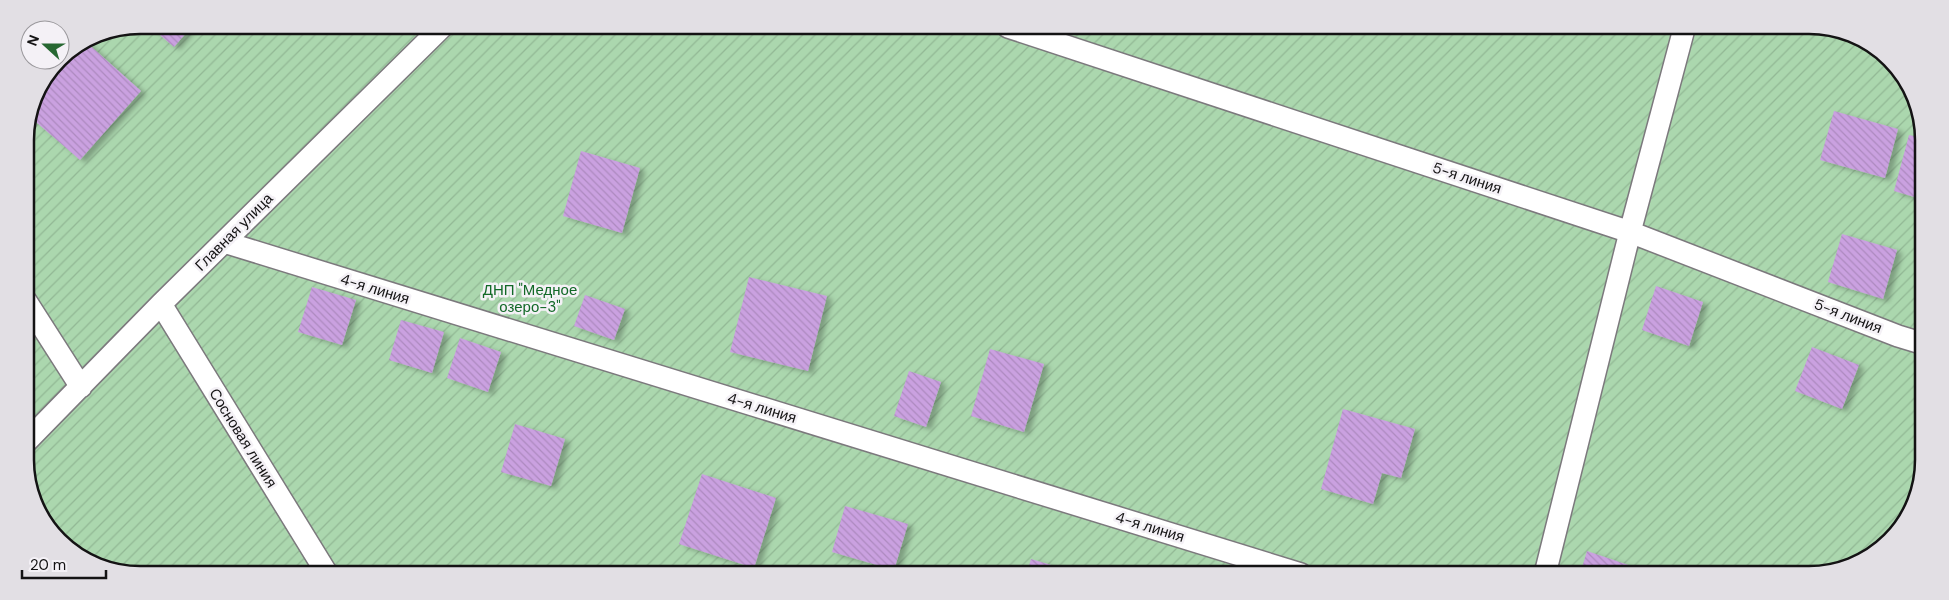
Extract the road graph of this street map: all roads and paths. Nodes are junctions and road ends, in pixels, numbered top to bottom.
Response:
1 (435, 34) edge
2 (1029, 34) edge
3 (1682, 34) edge
4 (1630, 232) junction
5 (224, 242) junction
6 (161, 304) junction
7 (34, 314) edge
8 (1915, 341) edge
9 (81, 387) junction
10 (34, 434) edge
11 (322, 566) edge
12 (1275, 566) edge
13 (1547, 566) edge

1 - 5 street, Главная улица
2 - 4 street, 5-я линия
3 - 4 street
4 - 8 street, 5-я линия
4 - 13 street
5 - 6 street, Главная улица
5 - 12 street, 4-я линия
6 - 9 street, Главная улица
6 - 11 street, Сосновая линия
7 - 9 street
9 - 10 street, Главная улица

